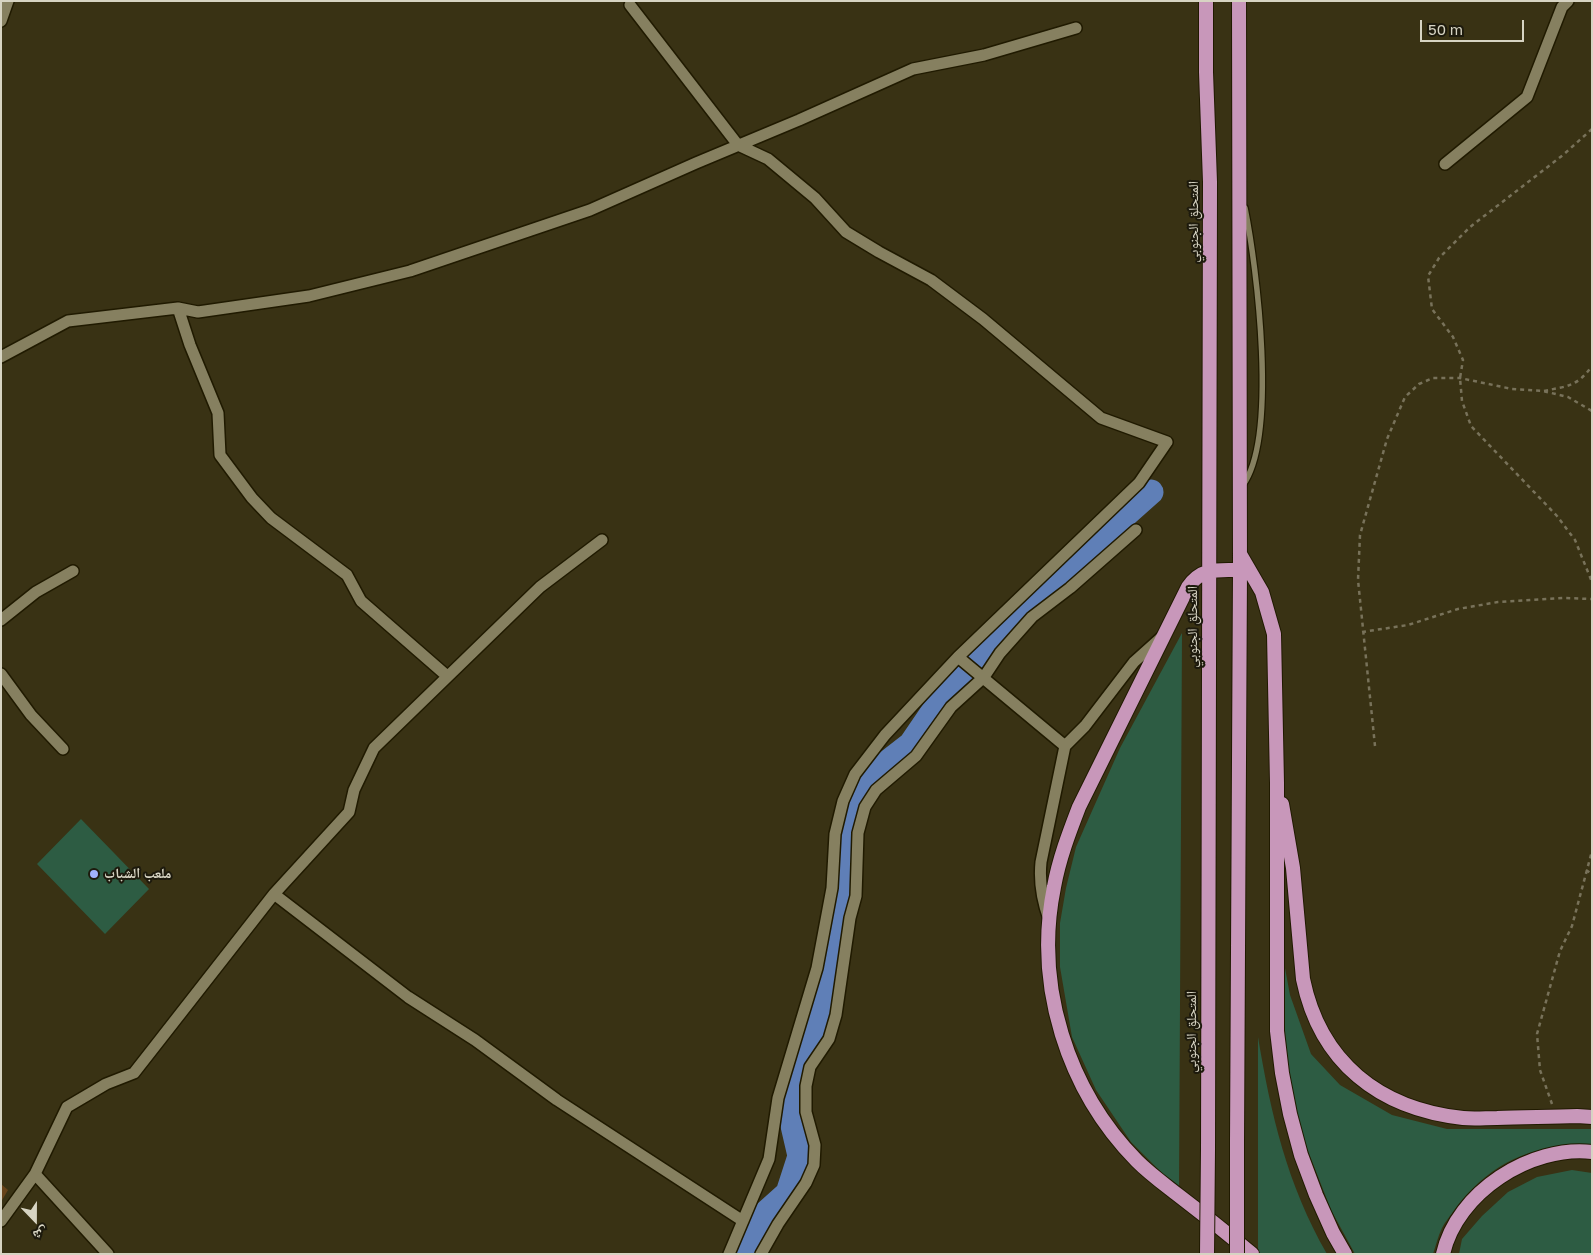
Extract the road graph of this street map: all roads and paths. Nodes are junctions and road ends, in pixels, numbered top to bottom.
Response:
1 (8, 1) edge
2 (1206, 1) edge
3 (1239, 1) edge
4 (1568, 1) edge
5 (630, 5) dead end
6 (1, 21) edge
7 (1076, 28) dead end
8 (1592, 129) edge
9 (738, 145) junction
10 (1445, 164) dead end
11 (1240, 183) junction
12 (178, 308) junction
13 (1, 357) edge
14 (1592, 366) edge
15 (1460, 378) junction
16 (1543, 391) junction
17 (1592, 411) edge
18 (1240, 488) junction
19 (1136, 530) dead end
20 (602, 540) dead end
21 (1240, 554) junction
22 (1209, 570) junction
23 (1240, 570) junction
24 (73, 571) dead end
25 (1592, 582) edge
26 (1592, 599) edge
27 (1, 620) edge
28 (1362, 632) junction
29 (1166, 634) junction
30 (958, 657) junction
31 (1, 674) edge
32 (447, 676) junction
33 (984, 677) junction
34 (1066, 746) junction
35 (1375, 746) dead end
36 (63, 750) dead end
37 (1277, 783) junction
38 (1592, 851) edge
39 (1586, 870) junction
40 (1592, 874) edge
41 (274, 894) junction
42 (1049, 919) junction
43 (1554, 1117) junction
44 (1592, 1117) edge
45 (1592, 1152) edge
46 (35, 1174) junction
47 (1, 1220) edge
48 (743, 1221) junction
49 (108, 1254) edge
50 (729, 1254) edge
51 (761, 1254) edge
52 (1207, 1254) edge
53 (1237, 1254) edge
54 (1252, 1254) edge
55 (1345, 1254) edge
56 (1443, 1254) edge

1 - 6 street
2 - 22 highway, المتحلق الجنوبي
3 - 11 highway
4 - 10 street
5 - 9 street
7 - 9 street
8 - 15 path
9 - 12 street
9 - 30 street
11 - 18 highway
11 - 18 lane
12 - 13 street
12 - 32 street
14 - 16 path
15 - 16 path
15 - 25 path
15 - 28 path
16 - 17 path
18 - 21 highway
19 - 33 street
20 - 32 street
21 - 23 highway
21 - 37 highway
22 - 23 highway
22 - 29 highway
22 - 52 highway, المتحلق الجنوبي, bridge
23 - 53 highway, bridge
24 - 27 street
26 - 28 path
28 - 35 path
29 - 34 street
29 - 42 highway
30 - 33 street
30 - 48 street
31 - 36 street
32 - 41 street
33 - 34 street
33 - 51 street
34 - 42 street
37 - 43 highway
37 - 55 highway
38 - 39 path
39 - 40 path
39 - 43 path
41 - 46 street
41 - 48 street
42 - 54 highway
43 - 44 highway
45 - 56 highway
46 - 47 street
46 - 49 street
48 - 50 street

